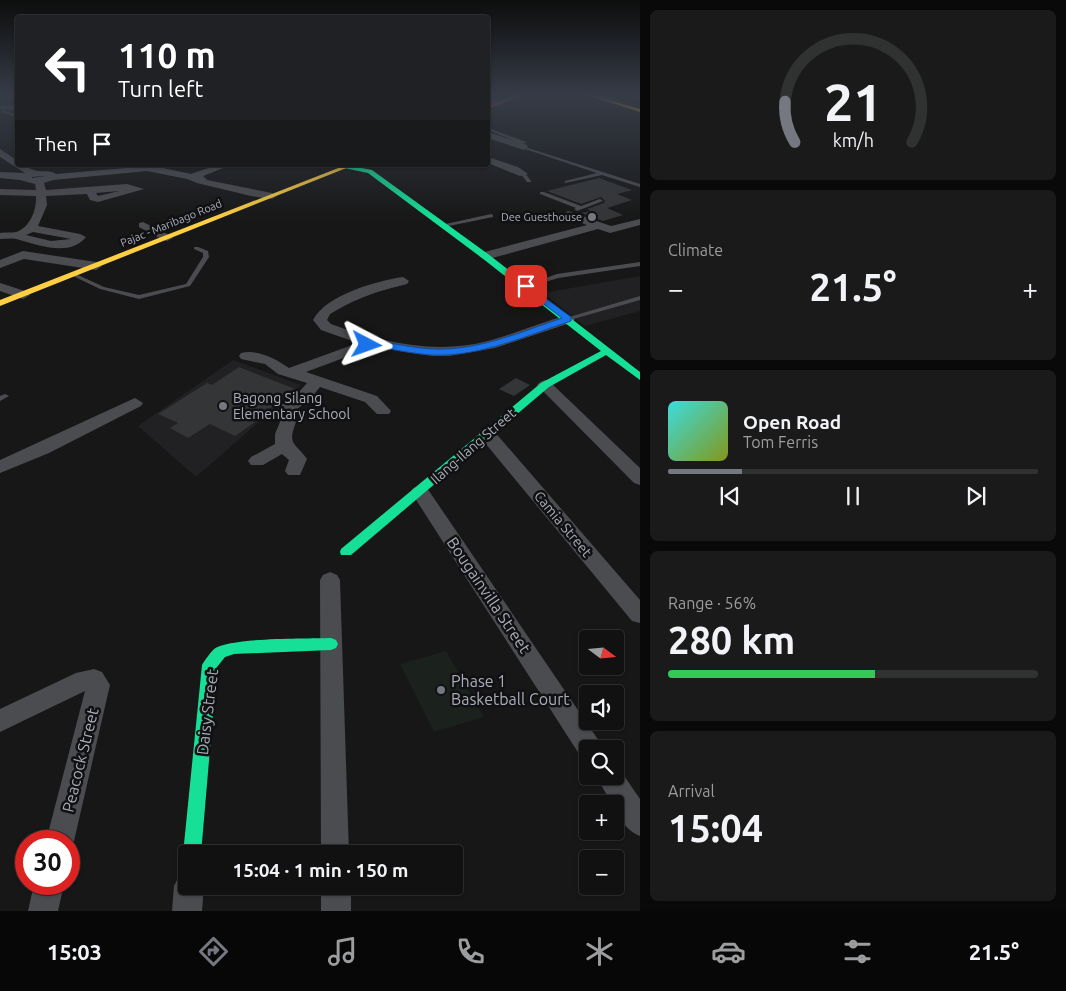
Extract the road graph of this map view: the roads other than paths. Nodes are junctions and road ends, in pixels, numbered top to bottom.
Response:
1 (493, 137) edge
2 (505, 137) edge
3 (524, 145) junction
4 (0, 152) edge
5 (4, 159) edge
6 (490, 161) edge
7 (15, 166) edge
8 (16, 167) edge
9 (143, 167) edge
10 (156, 167) edge
11 (220, 167) edge
12 (346, 167) edge
13 (369, 168) edge
14 (603, 173) junction
15 (0, 175) edge
16 (191, 177) junction
17 (526, 177) dead end
18 (33, 178) junction
19 (567, 182) dead end
20 (640, 186) edge
21 (90, 191) dead end
22 (0, 192) edge
23 (542, 193) dead end
24 (246, 194) junction
25 (272, 196) junction
26 (42, 199) junction
27 (600, 201) dead end
28 (248, 207) junction
29 (578, 208) junction
30 (492, 216) dead end
31 (640, 222) edge
32 (444, 224) junction
33 (143, 225) dead end
34 (597, 226) junction
35 (31, 228) junction
36 (19, 235) junction
37 (0, 236) edge
38 (167, 238) junction
39 (196, 248) dead end
40 (485, 256) junction
41 (0, 264) edge
42 (640, 264) edge
43 (96, 266) junction
44 (74, 275) junction
45 (402, 281) dead end
46 (526, 286) junction
47 (0, 287) edge
48 (23, 295) junction
49 (640, 298) edge
50 (0, 303) edge
51 (568, 319) junction
52 (372, 343) junction
53 (607, 351) junction
54 (246, 356) dead end
55 (289, 373) junction
56 (640, 377) edge
57 (317, 382) junction
58 (545, 385) junction
59 (135, 403) dead end
60 (383, 411) dead end
61 (487, 434) junction
62 (284, 446) junction
63 (257, 461) dead end
64 (0, 467) edge
65 (294, 471) dead end
66 (640, 479) edge
67 (420, 492) junction
68 (346, 552) dead end
69 (330, 580) dead end
70 (640, 614) edge
71 (330, 644) junction
72 (0, 721) edge
73 (584, 740) edge
74 (615, 785) edge
75 (640, 823) edge
76 (63, 830) edge
77 (193, 845) edge
78 (335, 845) edge
79 (47, 895) edge
80 (188, 895) edge
81 (336, 895) edge
82 (43, 911) edge
83 (187, 911) edge
84 (336, 911) edge

1 - 3 street
2 - 3 lane
3 - 14 lane
4 - 5 street
5 - 7 street
6 - 17 street
8 - 18 street
9 - 18 street
10 - 16 street
11 - 16 street
12 - 25 street, Pajac - Maribago Road
13 - 32 street
14 - 19 lane
14 - 20 lane
15 - 18 street
16 - 24 street
18 - 26 street
21 - 26 street
22 - 26 street
23 - 29 lane
24 - 25 street
24 - 28 street
25 - 28 street, Pajac - Maribago Road
26 - 35 street
27 - 29 lane
28 - 38 street, Pajac - Maribago Road
29 - 34 street
30 - 32 lane
31 - 34 street
32 - 40 street
33 - 38 street
34 - 40 street
35 - 36 street
35 - 36 street
36 - 37 street
38 - 43 street, Pajac - Maribago Road
39 - 44 lane
40 - 46 street
41 - 43 street
42 - 46 lane
43 - 44 street, Pajac - Maribago Road
44 - 48 street, Pajac - Maribago Road
45 - 52 street
46 - 51 street
47 - 48 street
48 - 50 street, Pajac - Maribago Road
49 - 51 lane
51 - 52 street
51 - 53 street
52 - 55 street
53 - 56 street
53 - 58 street, Ilang-Ilang Street
54 - 55 street
55 - 57 street
57 - 60 street
57 - 62 street
58 - 61 street, Ilang-Ilang Street
58 - 66 street
59 - 64 street
61 - 67 street, Ilang-Ilang Street
61 - 70 street, Camia Street
62 - 63 street
62 - 65 street
67 - 68 street, Ilang-Ilang Street
67 - 73 street, Bougainvilla Street
69 - 71 street
71 - 77 street, Daisy Street
71 - 78 street
72 - 76 street, Peacock Street
74 - 75 street
79 - 82 street
80 - 83 street
81 - 84 street

